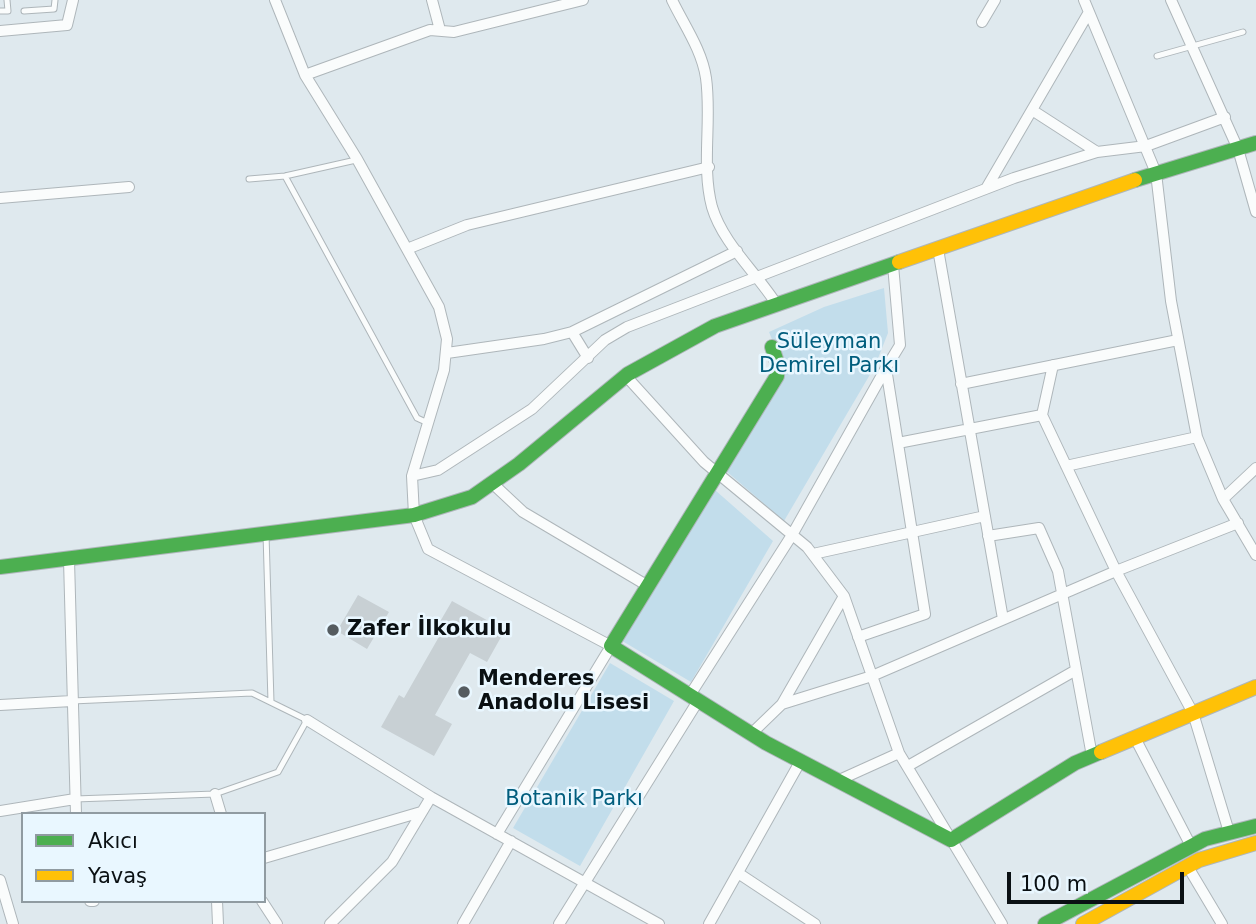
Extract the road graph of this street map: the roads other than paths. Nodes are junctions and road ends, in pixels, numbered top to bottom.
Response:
1 (7, 0) edge
2 (55, 0) edge
3 (73, 0) edge
4 (275, 0) edge
5 (432, 0) edge
6 (583, 0) edge
7 (671, 0) edge
8 (995, 0) edge
9 (1084, 0) edge
10 (1171, 0) edge
11 (0, 11) edge
12 (24, 11) dead end
13 (1089, 12) junction
14 (982, 22) dead end
15 (440, 30) junction
16 (0, 31) edge
17 (1242, 32) dead end
18 (1194, 46) junction
19 (1157, 57) dead end
20 (305, 75) junction
21 (1032, 110) junction
22 (1225, 117) junction
23 (1256, 144) edge
24 (1146, 146) junction
25 (1238, 149) junction
26 (1097, 152) junction
27 (357, 159) junction
28 (709, 167) junction
29 (1156, 173) junction
30 (285, 176) junction
31 (249, 179) dead end
32 (129, 187) dead end
33 (988, 187) junction
34 (0, 198) edge
35 (1256, 212) edge
36 (407, 249) junction
37 (938, 249) junction
38 (737, 251) junction
39 (893, 265) junction
40 (759, 276) junction
41 (777, 305) junction
42 (572, 332) junction
43 (1178, 340) junction
44 (772, 347) dead end
45 (447, 353) junction
46 (588, 358) junction
47 (1053, 365) junction
48 (886, 368) junction
49 (626, 376) junction
50 (961, 384) junction
51 (1042, 415) junction
52 (429, 423) junction
53 (969, 430) junction
54 (1197, 437) junction
55 (898, 443) junction
56 (1066, 466) junction
57 (1256, 468) edge
58 (717, 473) junction
59 (412, 476) junction
60 (492, 483) junction
61 (1223, 499) junction
62 (414, 515) junction
63 (985, 516) junction
64 (1238, 523) junction
65 (912, 530) junction
66 (266, 534) junction
67 (792, 535) junction
68 (988, 536) junction
69 (813, 554) junction
70 (1256, 555) edge
71 (69, 560) junction
72 (0, 567) edge
73 (1116, 570) junction
74 (648, 586) junction
75 (1061, 594) junction
76 (844, 596) junction
77 (1003, 619) junction
78 (858, 637) junction
79 (611, 646) junction
80 (1076, 670) junction
81 (872, 676) junction
82 (1256, 687) edge
83 (694, 698) junction
84 (72, 701) junction
85 (271, 702) junction
86 (782, 704) junction
87 (0, 705) edge
88 (1193, 713) junction
89 (307, 720) junction
90 (751, 734) junction
91 (1135, 738) junction
92 (900, 753) junction
93 (1092, 756) junction
94 (800, 762) junction
95 (908, 766) junction
96 (837, 781) junction
97 (215, 794) junction
98 (431, 797) junction
99 (75, 799) junction
100 (0, 811) edge
101 (76, 812) edge
102 (220, 812) edge
103 (421, 812) junction
104 (1256, 826) edge
105 (1229, 832) junction
106 (497, 834) junction
107 (951, 840) junction
108 (511, 841) junction
109 (1256, 843) edge
110 (1191, 846) junction
111 (266, 857) edge
112 (1188, 867) junction
113 (738, 873) junction
114 (0, 880) edge
115 (583, 882) junction
116 (217, 903) edge
117 (263, 903) edge
118 (1085, 923) edge
119 (13, 924) edge
120 (218, 924) edge
121 (277, 924) edge
122 (330, 924) edge
123 (463, 924) edge
124 (559, 924) edge
125 (659, 924) edge
126 (709, 924) edge
127 (815, 924) edge
128 (1002, 924) edge
129 (1045, 924) edge
130 (1222, 924) edge

1 - 11 lane
2 - 12 lane
3 - 16 street
4 - 20 street
5 - 15 street
6 - 15 street
7 - 28 street
8 - 14 street
9 - 13 street
10 - 18 street
13 - 21 street
13 - 24 street
15 - 20 street
17 - 18 lane
18 - 19 lane
18 - 22 street
20 - 27 street
21 - 26 street
21 - 33 street
22 - 24 street
22 - 25 street
23 - 25 street
24 - 26 street
24 - 29 street
25 - 29 street
25 - 35 street
26 - 33 street
27 - 30 lane
27 - 36 street
28 - 36 street
28 - 38 street
29 - 37 street
29 - 43 street
30 - 31 lane
30 - 52 lane
32 - 34 street
33 - 40 street
36 - 45 street
37 - 39 street
37 - 50 street
38 - 40 street
38 - 42 street
39 - 41 street
39 - 48 street
40 - 41 street
40 - 46 street
41 - 49 street
42 - 45 street
42 - 46 street
43 - 47 street
43 - 54 street
44 - 58 street
45 - 52 street
46 - 59 street
47 - 50 street
47 - 51 street
48 - 55 street
48 - 67 street
49 - 58 street
49 - 60 street
50 - 53 street
51 - 53 street
51 - 56 street
52 - 59 street
53 - 55 street
53 - 63 street
54 - 56 street
54 - 61 street
55 - 65 street
56 - 73 street
57 - 61 street
58 - 67 street
58 - 74 street
59 - 62 street
60 - 62 street
60 - 74 street
61 - 64 street
62 - 66 street
62 - 79 street
63 - 65 street
63 - 68 street
64 - 70 street
64 - 73 street
65 - 69 street
65 - 78 street
66 - 71 street
66 - 85 lane
67 - 69 street
67 - 83 street
68 - 75 street
68 - 77 street
69 - 76 street
71 - 72 street
71 - 84 street
73 - 75 street
73 - 88 street
74 - 79 street
75 - 77 street
75 - 80 street
76 - 78 street
76 - 86 street
77 - 81 street
78 - 81 street
79 - 83 street
79 - 106 street
80 - 93 street
80 - 95 street
81 - 86 street
81 - 92 street
82 - 88 street
83 - 90 street
83 - 115 street
84 - 85 lane
84 - 87 street
84 - 99 street
85 - 89 lane
86 - 90 street
88 - 91 street
88 - 105 street
89 - 97 lane
89 - 98 street
90 - 94 street
91 - 93 street
91 - 110 street
92 - 95 street
92 - 96 street
93 - 107 street
94 - 96 street
94 - 113 street
95 - 107 street
96 - 107 street
97 - 99 lane
97 - 102 street
98 - 103 street
98 - 106 street
99 - 100 street
99 - 101 street
103 - 111 street
103 - 122 street
104 - 105 street
105 - 110 street
106 - 108 street
107 - 128 street
108 - 115 street
108 - 123 street
109 - 112 street
110 - 129 street
112 - 118 street
112 - 130 street
113 - 126 street
113 - 127 street
114 - 119 street
115 - 124 street
115 - 125 street
116 - 120 street
117 - 121 street

